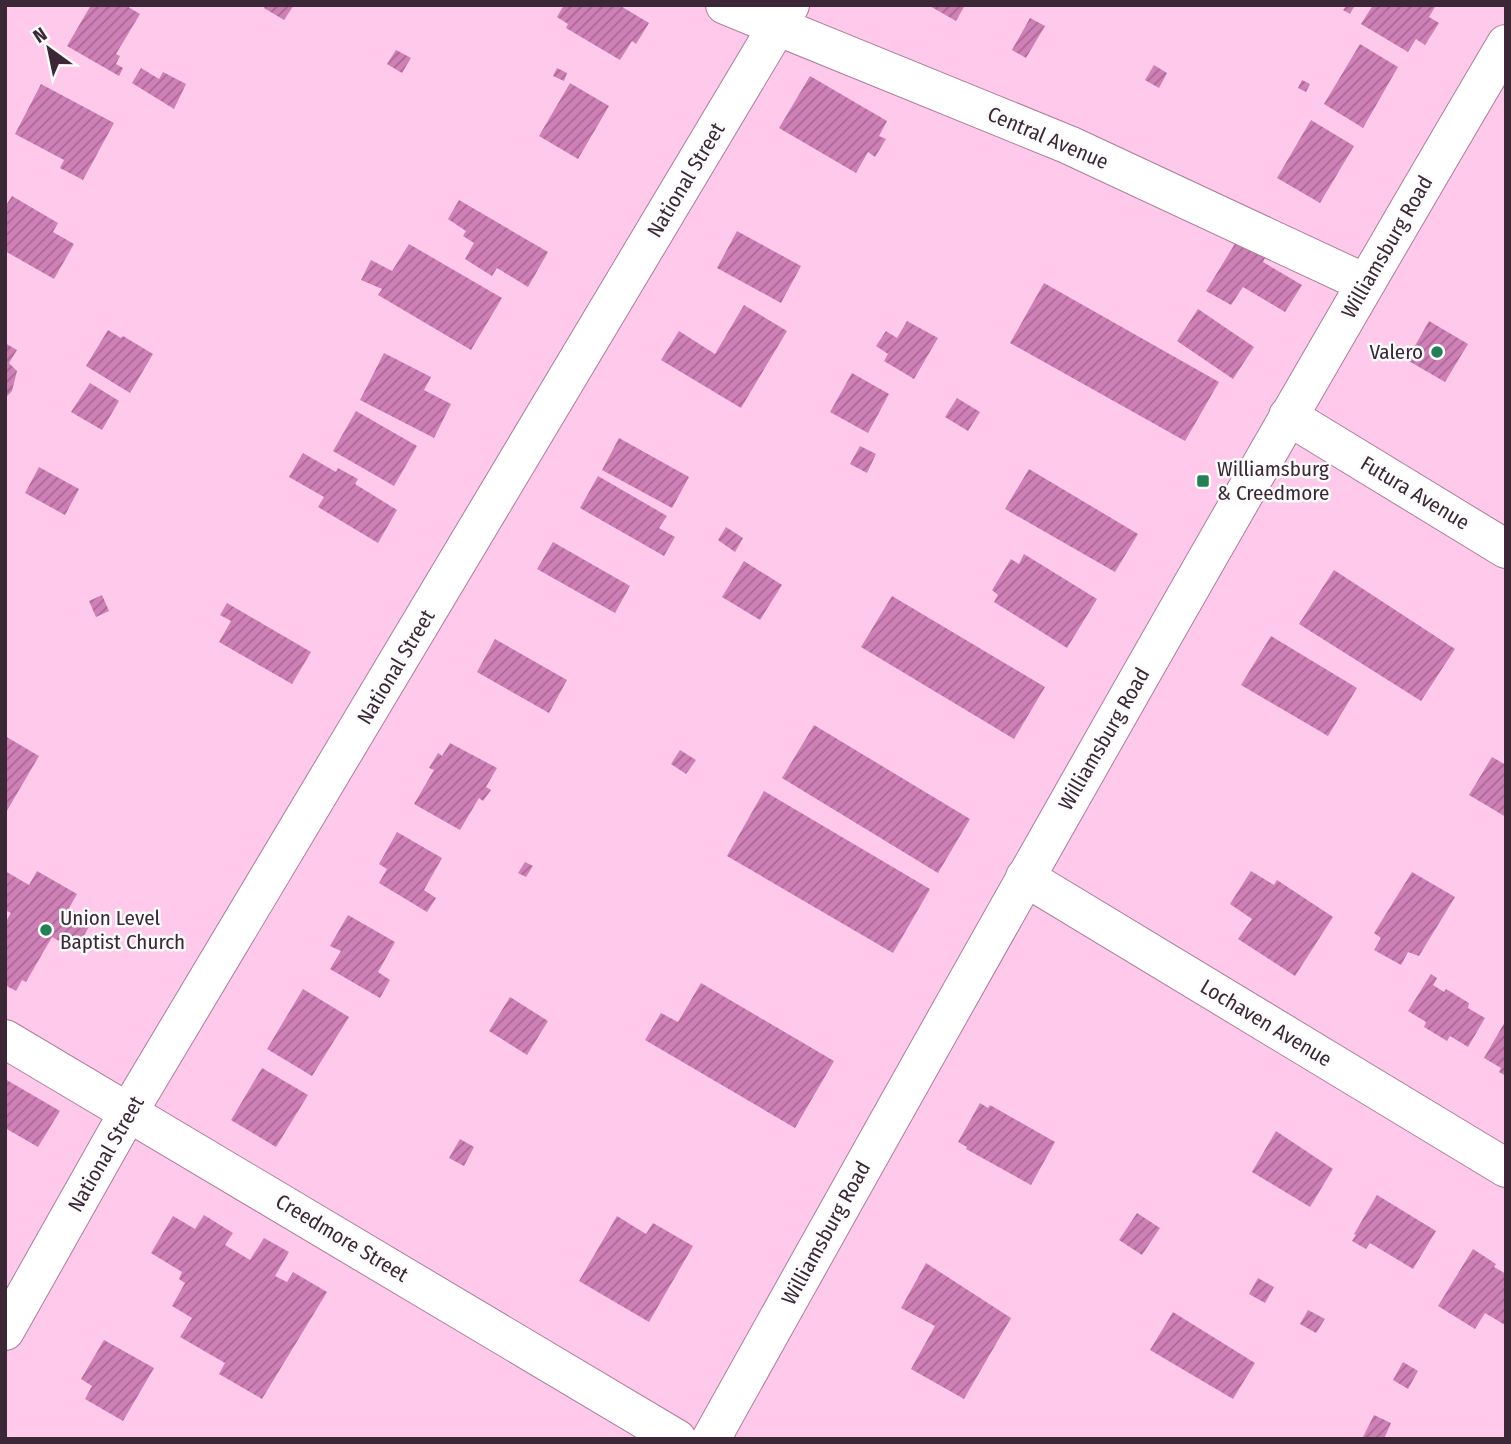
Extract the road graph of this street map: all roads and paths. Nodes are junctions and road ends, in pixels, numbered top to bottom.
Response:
1 (725, 5) edge
2 (784, 16) edge
3 (1506, 44) edge
4 (1365, 284) junction
5 (1288, 416) junction
6 (1506, 549) edge
7 (1025, 877) junction
8 (5, 1039) edge
9 (130, 1111) junction
10 (1506, 1168) edge
11 (5, 1331) edge
12 (677, 1439) edge
13 (711, 1439) edge

1 - 2 street, Central Avenue
2 - 4 street, Central Avenue
2 - 9 street, National Street
3 - 4 street, Williamsburg Road
4 - 5 street, Williamsburg Road
5 - 6 street, Futura Avenue
5 - 7 street, Williamsburg Road
7 - 10 street, Lochaven Avenue
7 - 13 street, Williamsburg Road
8 - 9 street, Creedmore Street
9 - 11 street, National Street
9 - 12 street, Creedmore Street

